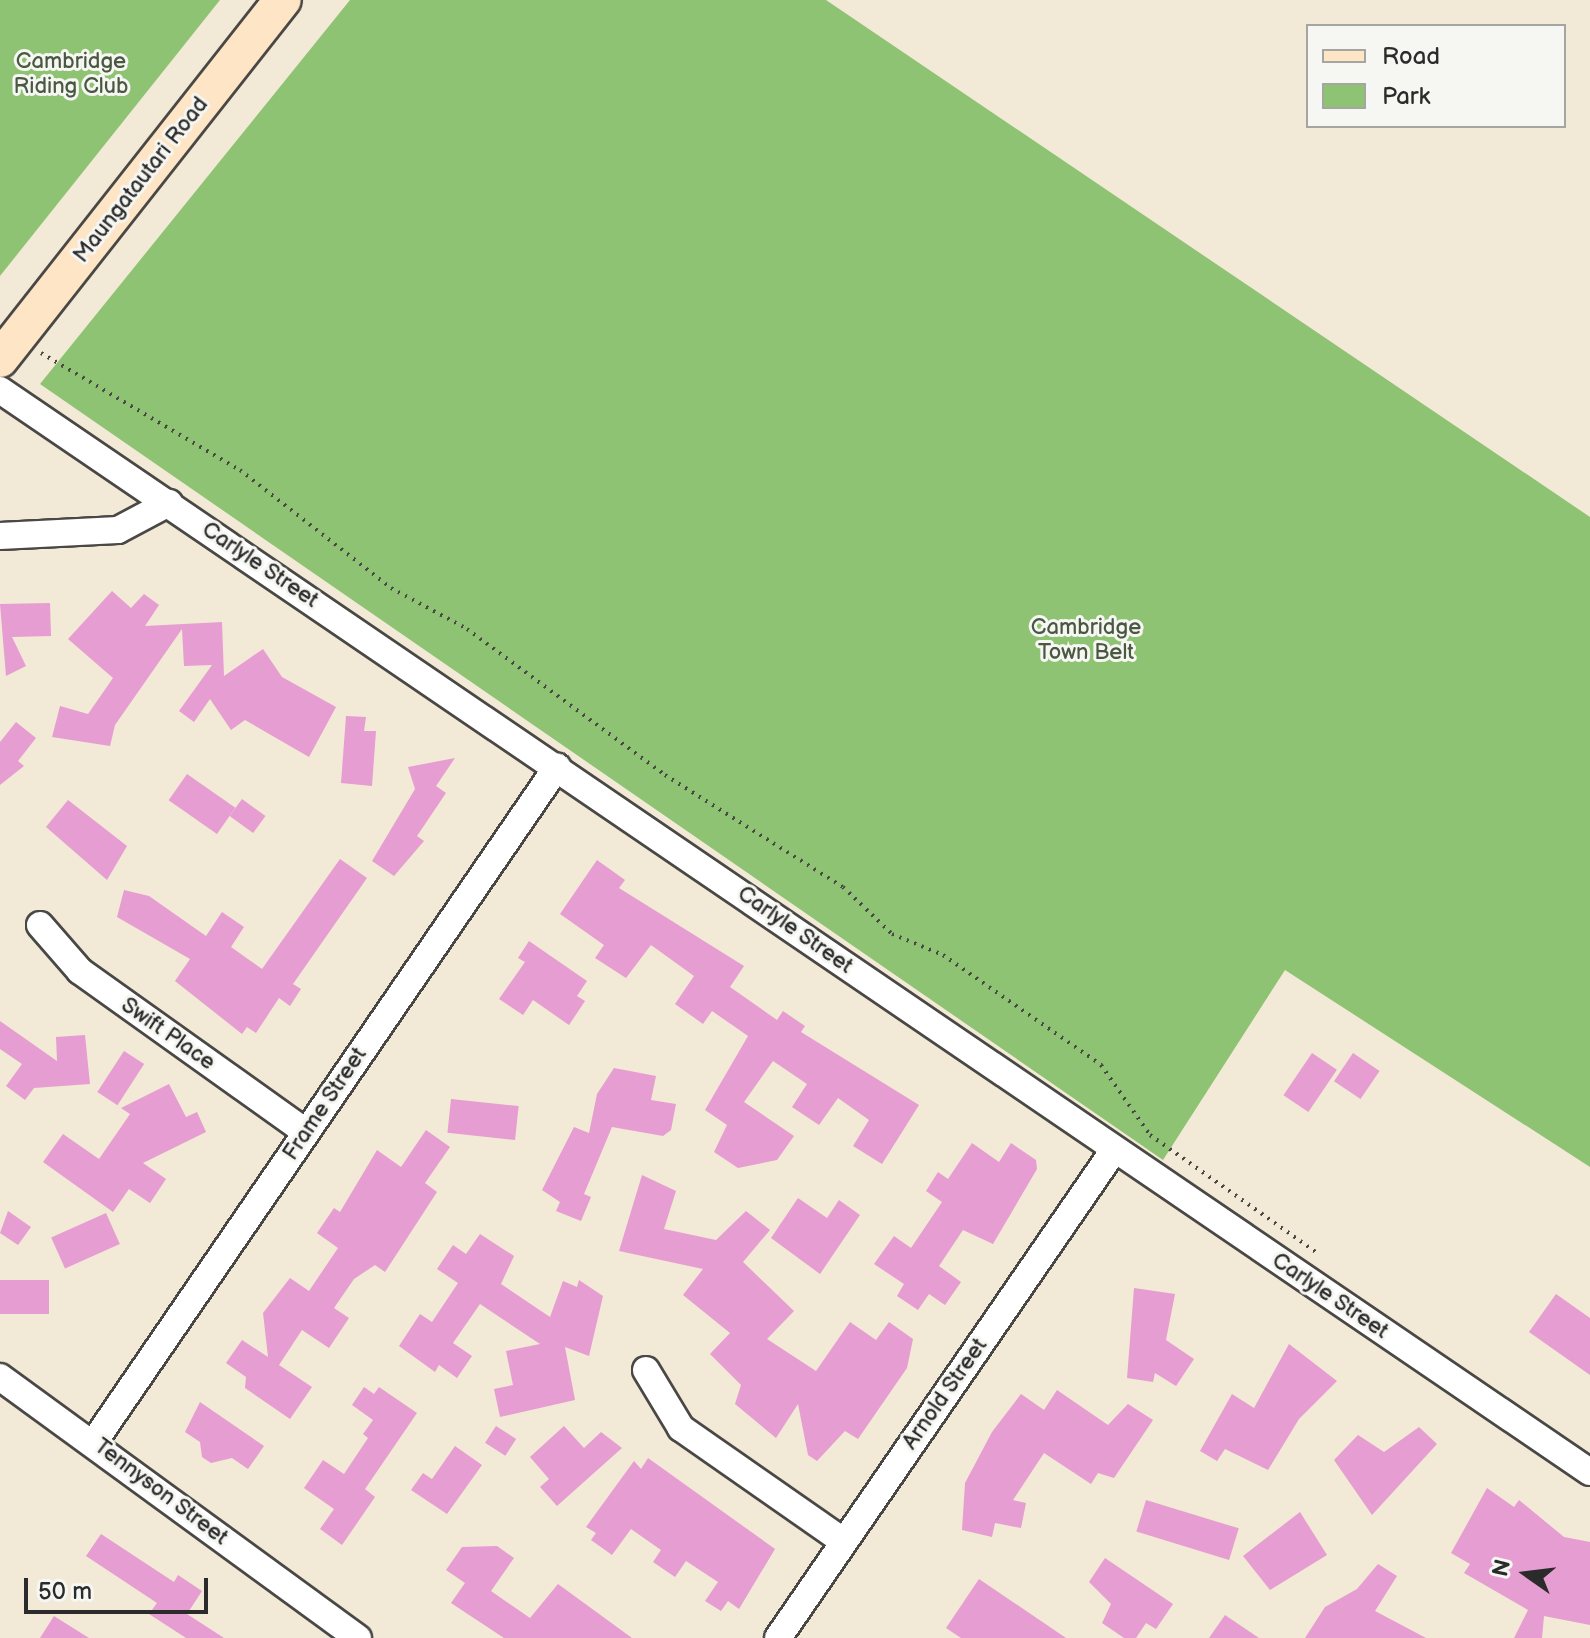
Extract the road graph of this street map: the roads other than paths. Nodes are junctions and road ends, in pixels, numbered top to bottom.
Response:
1 (282, 0) edge
2 (0, 359) edge
3 (0, 390) edge
4 (169, 503) junction
5 (0, 536) edge
6 (557, 767) junction
7 (40, 925) dead end
8 (306, 1132) junction
9 (1114, 1150) junction
10 (646, 1370) dead end
11 (0, 1377) edge
12 (94, 1442) junction
13 (1590, 1472) edge
14 (843, 1541) junction
15 (358, 1638) edge
16 (778, 1638) edge

1 - 2 street, Maungatautari Road
3 - 4 street, Carlyle Street
4 - 5 street
4 - 6 street, Carlyle Street
6 - 8 street, Frame Street
6 - 9 street, Carlyle Street
7 - 8 street, Swift Place
8 - 12 street, Frame Street
9 - 13 street, Carlyle Street
9 - 14 street, Arnold Street
10 - 14 street
11 - 12 street, Tennyson Street
12 - 15 street, Tennyson Street
14 - 16 street, Arnold Street

